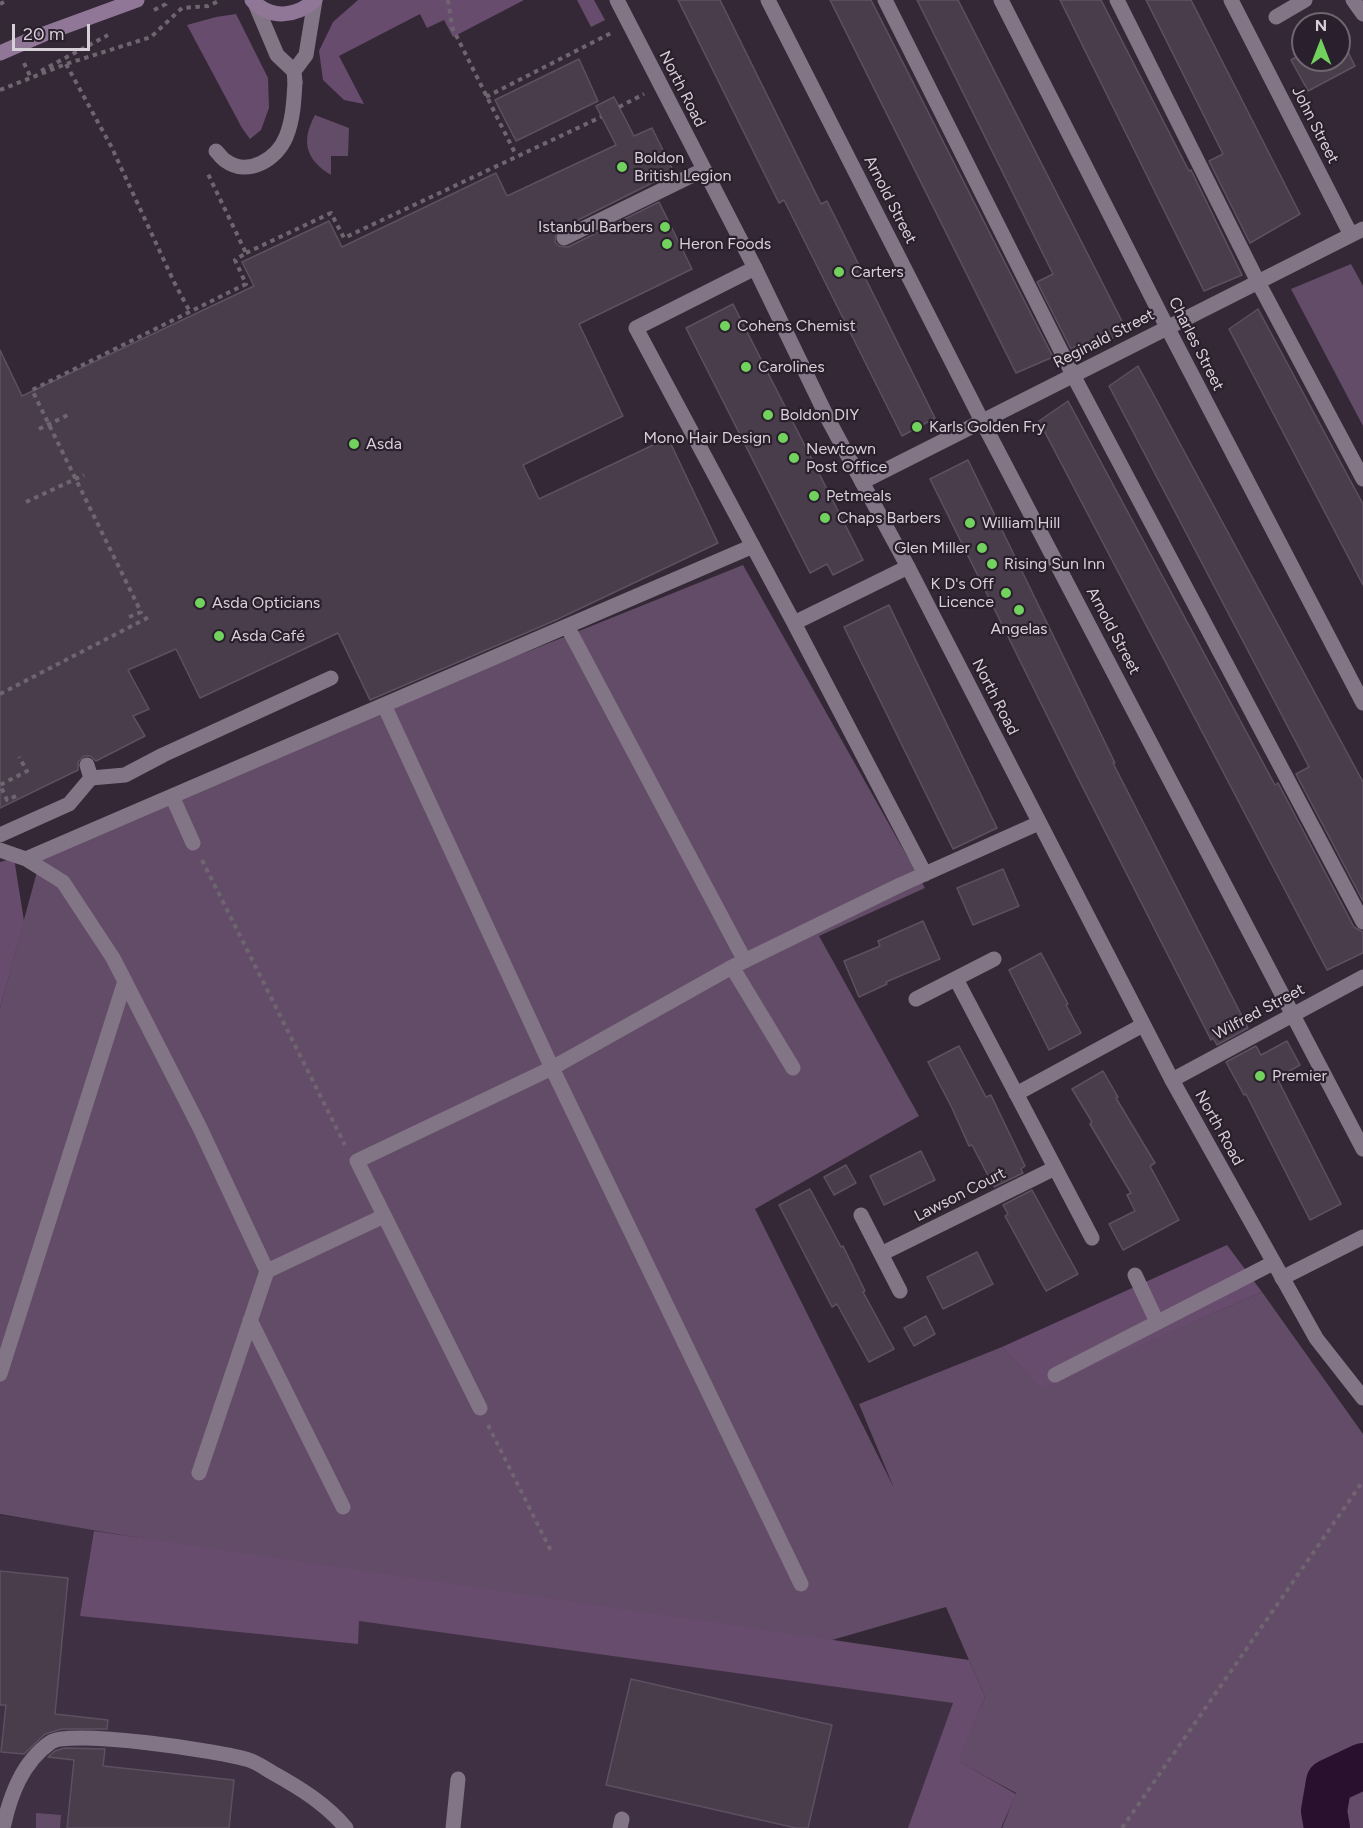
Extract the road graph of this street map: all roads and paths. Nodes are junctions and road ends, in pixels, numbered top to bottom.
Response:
1 (8, 0) edge
2 (137, 0) edge
3 (221, 0) edge
4 (315, 0) edge
5 (448, 0) edge
6 (617, 0) edge
7 (768, 0) edge
8 (885, 0) edge
9 (1001, 0) edge
10 (1118, 0) edge
11 (1231, 0) edge
12 (1305, 0) edge
13 (1353, 0) edge
14 (254, 2) edge
15 (0, 3) edge
16 (1363, 14) edge
17 (1276, 16) dead end
18 (629, 24) junction
19 (0, 52) edge
20 (66, 64) junction
21 (295, 77) junction
22 (660, 85) junction
23 (0, 90) edge
24 (486, 97) junction
25 (619, 107) dead end
26 (601, 117) dead end
27 (216, 151) dead end
28 (516, 155) junction
29 (703, 171) junction
30 (222, 202) dead end
31 (1357, 232) edge
32 (564, 238) dead end
33 (246, 253) junction
34 (755, 268) junction
35 (1258, 282) junction
36 (190, 312) junction
37 (1167, 327) junction
38 (1073, 375) junction
39 (70, 414) dead end
40 (982, 421) junction
41 (49, 425) junction
42 (39, 429) dead end
43 (84, 475) dead end
44 (1363, 480) edge
45 (862, 482) junction
46 (26, 502) dead end
47 (753, 546) junction
48 (908, 567) junction
49 (151, 616) dead end
50 (129, 617) dead end
51 (794, 623) junction
52 (567, 626) junction
53 (331, 678) dead end
54 (0, 694) edge
55 (1363, 704) edge
56 (384, 705) junction
57 (19, 757) dead end
58 (16, 796) dead end
59 (172, 796) junction
60 (1039, 823) junction
61 (0, 835) edge
62 (193, 843) joint
63 (0, 850) edge
64 (26, 859) junction
65 (925, 874) junction
66 (1363, 922) edge
67 (994, 960) dead end
68 (739, 964) junction
69 (1363, 977) edge
70 (956, 979) junction
71 (125, 981) junction
72 (916, 999) dead end
73 (1293, 1014) junction
74 (1143, 1025) junction
75 (552, 1068) junction
76 (793, 1068) dead end
77 (1172, 1080) junction
78 (1016, 1094) junction
79 (1363, 1149) edge
80 (357, 1161) junction
81 (1054, 1168) junction
82 (861, 1215) dead end
83 (384, 1216) junction
84 (1363, 1237) edge
85 (1092, 1238) dead end
86 (881, 1254) junction
87 (1273, 1263) junction
88 (267, 1271) junction
89 (1135, 1275) dead end
90 (1282, 1278) junction
91 (900, 1292) dead end
92 (250, 1320) junction
93 (1157, 1322) junction
94 (0, 1374) edge
95 (1054, 1375) dead end
96 (1363, 1398) edge
97 (480, 1408) joint
98 (199, 1473) dead end
99 (1363, 1481) edge
100 (343, 1507) dead end
101 (552, 1553) dead end
102 (801, 1584) dead end
103 (458, 1779) dead end
104 (3, 1828) edge
105 (346, 1828) edge
106 (453, 1828) edge
107 (1122, 1828) edge

1 - 15 path
2 - 19 main road
3 - 20 path
4 - 14 main road
4 - 21 street
5 - 24 path
6 - 18 street, North Road
7 - 40 street, Arnold Street
8 - 38 street
9 - 37 street, Charles Street
10 - 35 street
11 - 31 street, John Street
12 - 17 street
13 - 16 street
14 - 21 street
18 - 22 street, North Road
18 - 24 path
20 - 23 path
20 - 36 path
21 - 27 street
22 - 25 path
22 - 29 street, North Road
24 - 28 path
26 - 28 path
28 - 33 path
29 - 32 street
29 - 34 street, North Road
30 - 33 path
31 - 35 street, Reginald Street
33 - 36 path
34 - 45 street, North Road
34 - 47 street
35 - 37 street, Reginald Street
35 - 44 street
36 - 41 path
37 - 38 street, Reginald Street
37 - 55 street, Charles Street
38 - 40 street, Reginald Street
38 - 66 street
39 - 41 path
40 - 45 street, Reginald Street
40 - 73 street, Arnold Street
41 - 42 path
41 - 50 path
43 - 46 path
45 - 48 street, North Road
47 - 51 street
47 - 52 street
48 - 51 street
48 - 60 street, North Road
49 - 54 path
51 - 65 street
52 - 56 street
52 - 68 street
53 - 61 street
56 - 59 street
56 - 75 street
57 - 58 path
59 - 62 street
59 - 64 street
60 - 65 street
60 - 74 street, North Road
62 - 80 path
63 - 64 street
64 - 71 street
65 - 68 street
67 - 70 street
68 - 75 street
68 - 76 street
69 - 73 street, Wilfred Street
70 - 72 street
70 - 78 street
71 - 88 street
71 - 94 street
73 - 77 street, Wilfred Street
73 - 79 street, Arnold Street
74 - 77 street, North Road
74 - 78 street
75 - 80 street
75 - 102 street
77 - 87 street, North Road
78 - 81 street
80 - 83 street
81 - 85 street
81 - 86 street, Lawson Court
82 - 86 street
83 - 88 street
83 - 97 street
84 - 90 street
86 - 91 street
87 - 90 street, North Road
87 - 93 street
88 - 92 street
89 - 93 street
90 - 96 street, North Road
92 - 98 street
92 - 100 street
93 - 95 street
97 - 101 path
99 - 107 path
103 - 106 street
104 - 105 street

